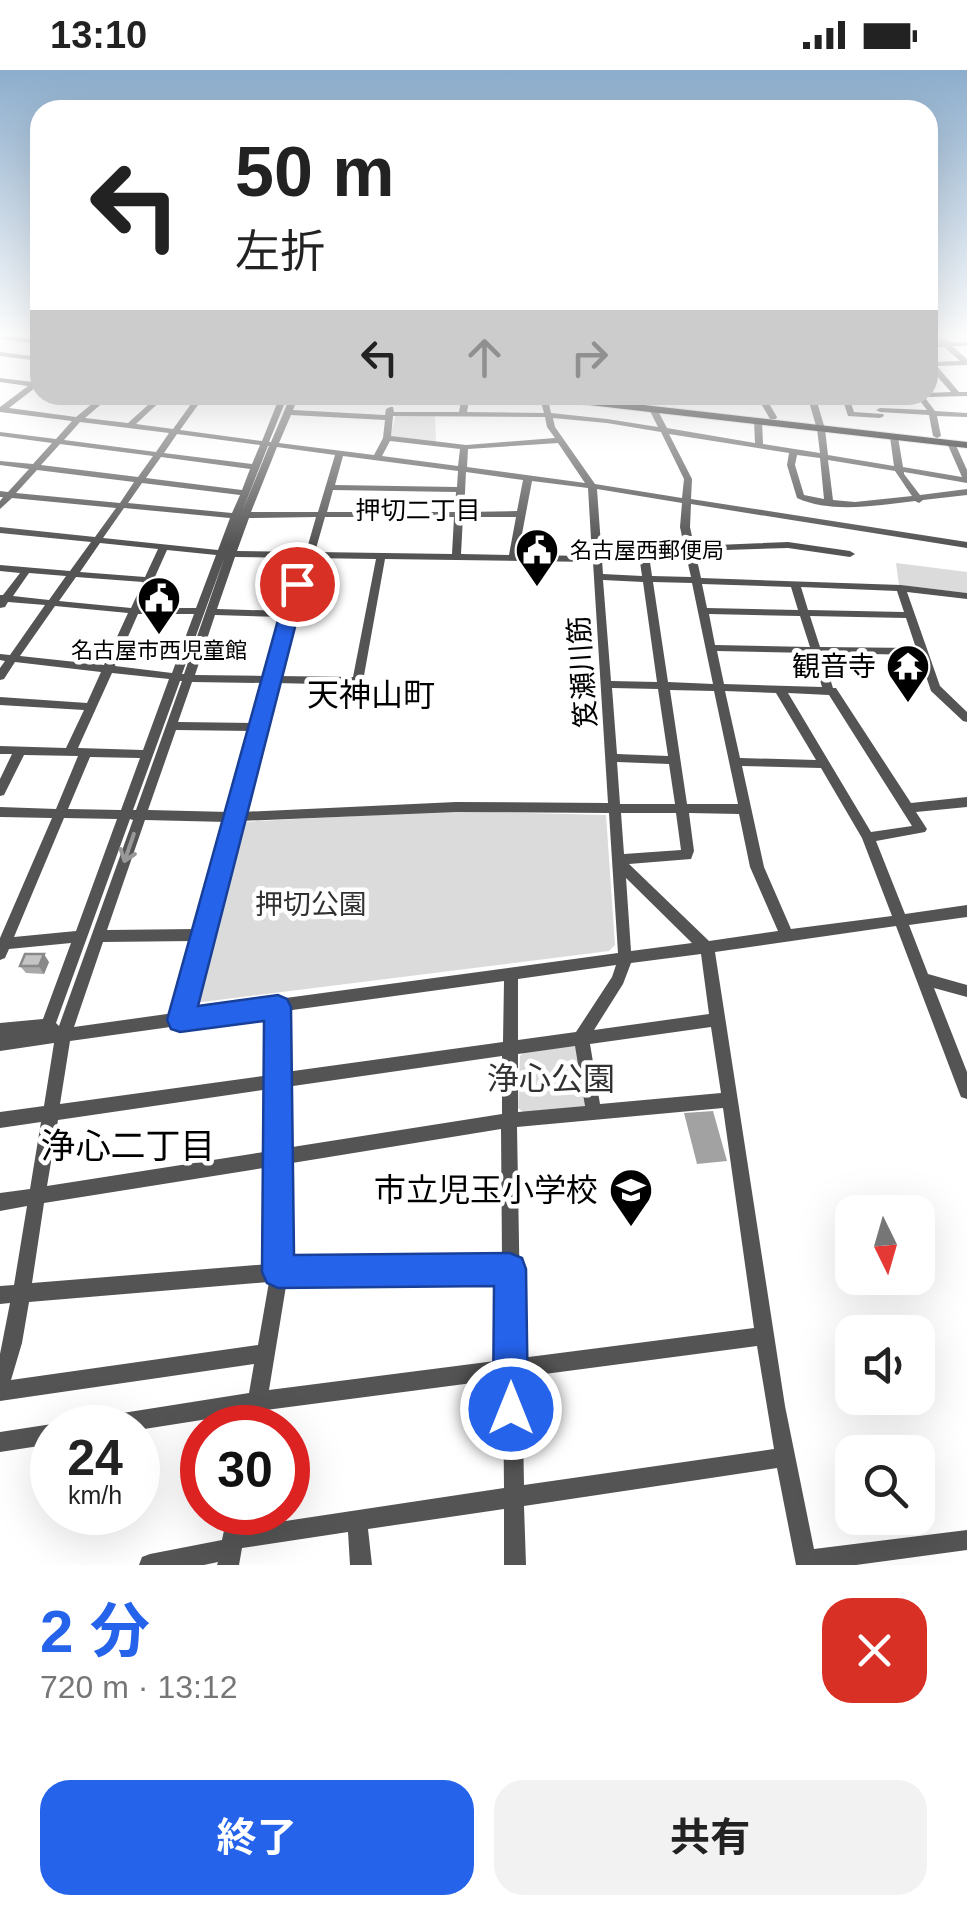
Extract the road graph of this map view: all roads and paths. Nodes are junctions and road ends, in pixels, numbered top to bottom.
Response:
1 (94, 406) edge
2 (152, 406) edge
3 (193, 406) edge
4 (285, 406) edge
5 (288, 406) edge
6 (390, 406) edge
7 (465, 406) edge
8 (546, 406) edge
9 (652, 406) edge
10 (667, 406) edge
11 (673, 406) edge
12 (766, 406) edge
13 (814, 406) edge
14 (848, 406) edge
15 (877, 406) edge
16 (927, 406) edge
17 (0, 410) edge
18 (287, 412) junction
19 (464, 413) junction
20 (933, 413) junction
21 (548, 415) junction
22 (390, 416) junction
23 (967, 416) edge
24 (772, 418) junction
25 (880, 419) junction
26 (78, 420) junction
27 (758, 422) junction
28 (819, 426) junction
29 (129, 427) junction
30 (660, 430) junction
31 (0, 434) edge
32 (176, 434) junction
33 (936, 436) junction
34 (894, 437) junction
35 (386, 438) junction
36 (561, 440) junction
37 (59, 441) junction
38 (967, 442) edge
39 (950, 444) junction
40 (267, 446) junction
41 (759, 446) junction
42 (464, 447) junction
43 (794, 451) junction
44 (162, 454) junction
45 (339, 454) junction
46 (824, 456) junction
47 (376, 459) junction
48 (0, 463) edge
49 (254, 466) junction
50 (35, 468) junction
51 (899, 469) junction
52 (462, 470) junction
53 (528, 478) junction
54 (967, 479) edge
55 (143, 480) junction
56 (330, 486) junction
57 (592, 486) junction
58 (461, 490) junction
59 (967, 492) edge
60 (244, 493) junction
61 (5, 494) edge
62 (919, 500) junction
63 (688, 502) junction
64 (829, 503) junction
65 (125, 505) junction
66 (0, 506) edge
67 (459, 512) junction
68 (522, 514) junction
69 (240, 516) junction
70 (321, 517) junction
71 (0, 530) edge
72 (99, 540) junction
73 (967, 545) edge
74 (164, 547) junction
75 (692, 551) junction
76 (226, 553) junction
77 (850, 554) dead end
78 (308, 555) junction
79 (381, 556) junction
80 (456, 557) junction
81 (513, 558) junction
82 (597, 559) junction
83 (0, 568) edge
84 (27, 570) junction
85 (75, 574) junction
86 (598, 577) junction
87 (648, 578) junction
88 (696, 579) junction
89 (149, 580) junction
90 (795, 583) junction
91 (901, 588) junction
92 (967, 596) edge
93 (2, 601) edge
94 (53, 603) junction
95 (135, 611) junction
96 (703, 611) junction
97 (205, 612) junction
98 (288, 614) junction
99 (804, 614) junction
100 (910, 616) junction
101 (711, 648) junction
102 (816, 650) junction
103 (924, 652) junction
104 (6, 658) edge
105 (109, 667) junction
106 (0, 676) edge
107 (183, 676) junction
108 (270, 679) junction
109 (606, 684) junction
110 (663, 686) junction
111 (719, 687) junction
112 (779, 688) junction
113 (828, 689) junction
114 (0, 701) edge
115 (91, 707) junction
116 (967, 718) edge
117 (171, 726) junction
118 (257, 727) junction
119 (0, 750) edge
120 (20, 750) junction
121 (78, 752) junction
122 (148, 754) junction
123 (611, 758) junction
124 (674, 760) junction
125 (735, 762) junction
126 (826, 764) junction
127 (0, 792) edge
128 (967, 802) edge
129 (908, 808) junction
130 (614, 809) junction
131 (681, 809) junction
132 (744, 809) junction
133 (0, 812) edge
134 (60, 812) junction
135 (133, 814) junction
136 (234, 817) junction
137 (868, 837) junction
138 (618, 861) junction
139 (620, 888) junction
140 (646, 888) junction
141 (964, 914) edge
142 (904, 920) junction
143 (203, 935) junction
144 (787, 935) junction
145 (81, 936) junction
146 (98, 936) junction
147 (2, 947) edge
148 (706, 948) junction
149 (625, 960) junction
150 (511, 975) junction
151 (927, 980) junction
152 (967, 990) edge
153 (278, 1007) junction
154 (718, 1019) junction
155 (180, 1020) junction
156 (0, 1030) edge
157 (55, 1031) junction
158 (580, 1037) junction
159 (0, 1044) edge
160 (511, 1046) junction
161 (278, 1080) junction
162 (967, 1092) edge
163 (729, 1100) junction
164 (48, 1113) junction
165 (594, 1113) junction
166 (0, 1120) edge
167 (510, 1120) junction
168 (280, 1160) junction
169 (36, 1196) junction
170 (0, 1202) edge
171 (510, 1269) junction
172 (278, 1272) junction
173 (22, 1292) junction
174 (0, 1296) edge
175 (766, 1336) junction
176 (6, 1344) edge
177 (266, 1353) junction
178 (511, 1367) junction
179 (0, 1388) edge
180 (258, 1401) junction
181 (257, 1405) edge
182 (160, 1417) edge
183 (30, 1437) edge
184 (0, 1442) edge
185 (784, 1457) junction
186 (513, 1496) junction
187 (357, 1521) junction
188 (967, 1540) edge
189 (231, 1551) edge
190 (807, 1563) edge
191 (150, 1565) edge
192 (361, 1565) edge
193 (515, 1565) edge

1 - 26 street
2 - 29 street
3 - 32 street
4 - 40 street
5 - 18 street
6 - 22 street
7 - 19 street
8 - 21 street
9 - 30 street
10 - 27 highway
11 - 24 highway
12 - 24 street
13 - 28 street
14 - 25 street
15 - 25 street
16 - 20 street
17 - 26 street
18 - 22 street
18 - 40 street
19 - 21 street
19 - 22 street
20 - 23 street
20 - 25 street
20 - 33 street
21 - 30 street
21 - 36 street
22 - 35 street
24 - 28 highway
25 - 28 highway
25 - 33 highway
26 - 29 street
26 - 37 street
27 - 28 highway
27 - 41 street
28 - 34 highway
28 - 46 street
29 - 32 street
30 - 41 street
30 - 63 street
31 - 37 street
32 - 40 street
32 - 44 street
33 - 38 highway
34 - 39 highway
34 - 51 street
35 - 42 street
35 - 47 street
36 - 42 street
36 - 57 street
37 - 44 street
37 - 50 street
38 - 39 highway
39 - 54 street
40 - 45 street
40 - 49 street
40 - 69 street
41 - 43 street
42 - 52 street
43 - 46 street
43 - 64 street
44 - 49 street
44 - 55 street
45 - 47 street
45 - 56 street
46 - 51 street
46 - 64 street
47 - 52 street
48 - 50 street
49 - 60 street
50 - 55 street
50 - 61 street
51 - 54 street
51 - 62 street
52 - 53 street
52 - 58 street
53 - 57 street
53 - 68 street
55 - 60 street
55 - 65 street
56 - 58 street
56 - 70 street
57 - 63 street
57 - 82 street, 笈瀬川筋
58 - 67 street
59 - 62 street
60 - 69 street
61 - 65 street
61 - 66 street
62 - 64 street
63 - 73 street
63 - 75 street
65 - 69 street
65 - 72 street
67 - 68 street
67 - 70 street
67 - 80 street
68 - 81 street
69 - 70 street
69 - 76 street
70 - 78 street
71 - 72 street
72 - 74 street
72 - 85 street
74 - 76 street
74 - 89 street
75 - 77 street
75 - 87 street
75 - 88 street
76 - 78 street
76 - 97 street
78 - 79 street
78 - 98 street
79 - 80 street
79 - 108 street
80 - 81 street
81 - 82 street
82 - 86 street, 笈瀬川筋
83 - 84 street
84 - 85 street
84 - 93 street
85 - 89 street
85 - 94 street
86 - 87 street
86 - 109 street, 笈瀬川筋
87 - 88 street
87 - 110 street
88 - 90 street
88 - 96 street
89 - 95 street
90 - 91 street
90 - 99 street
91 - 92 street
91 - 100 street
93 - 94 street
94 - 95 street
94 - 104 street
95 - 97 street
95 - 105 street
96 - 99 street
96 - 101 street
97 - 98 street
97 - 107 street
98 - 108 street
99 - 100 street
99 - 102 street
100 - 103 street
101 - 102 street
101 - 111 street
102 - 103 street
102 - 113 street
103 - 116 street
104 - 105 street
104 - 106 street
105 - 107 street
105 - 115 street
107 - 108 street
107 - 117 street
107 - 122 street
108 - 118 street
109 - 110 street
109 - 123 street, 笈瀬川筋
110 - 111 street
110 - 124 street
111 - 112 street
111 - 125 street
112 - 113 street
112 - 126 street
113 - 129 street
114 - 115 street
115 - 121 street
117 - 118 street
117 - 135 street
118 - 136 street
119 - 120 street
120 - 121 street
120 - 127 street
121 - 122 street
121 - 134 street
122 - 135 street
123 - 124 street
123 - 130 street, 笈瀬川筋
124 - 131 street
125 - 126 street
125 - 132 street
126 - 137 street
128 - 129 street
129 - 137 street
130 - 131 street
130 - 136 street
130 - 138 street, 笈瀬川筋
131 - 132 street
131 - 138 street
132 - 144 street
133 - 134 street
134 - 135 street
134 - 147 street
135 - 136 street
135 - 145 street
135 -> 146 street
136 - 143 street
137 - 142 street
138 - 139 street, 笈瀬川筋
138 - 140 street
139 - 140 street
139 - 149 street, 笈瀬川筋
140 - 148 street
141 - 142 street
142 - 144 street
142 - 151 street
143 - 146 street
143 - 155 street
144 - 148 street
145 - 147 street
145 - 157 street
146 - 157 street
148 - 149 street
148 - 154 street
149 - 150 street
149 - 158 street
150 - 153 street
150 - 160 street
151 - 152 street
151 - 162 street
153 - 155 street
153 - 161 street
154 - 158 street
154 - 163 street
155 - 157 street
156 - 157 street
157 - 159 street
157 - 164 street
158 - 160 street
158 - 165 street
160 - 161 street
160 - 167 street
161 - 164 street
161 - 168 street
163 - 165 street
163 - 175 street
164 - 166 street
164 - 169 street
165 - 167 street
167 - 168 street
167 - 171 street
168 - 169 street
168 - 172 street
169 - 170 street
169 - 173 street
171 - 172 street
171 - 178 street
172 - 173 street
172 - 177 street
173 - 174 street
173 - 176 street
175 - 178 street
175 - 185 street
176 - 179 street
177 - 179 street
177 - 180 street
178 - 180 street
178 - 186 street
180 - 181 street
180 - 182 street
183 - 184 street
185 - 186 street
185 - 190 street
186 - 187 street
186 - 193 street
187 - 189 street
187 - 192 street
188 - 190 street
189 - 191 street

